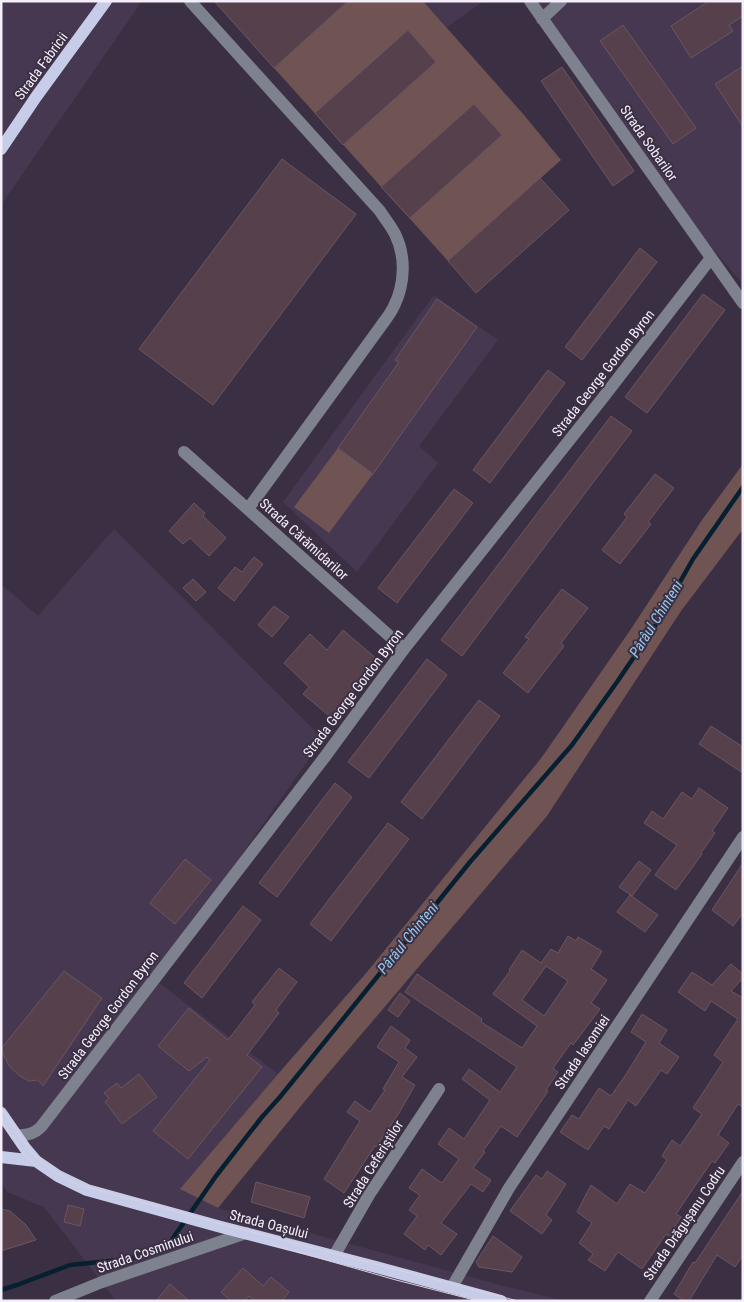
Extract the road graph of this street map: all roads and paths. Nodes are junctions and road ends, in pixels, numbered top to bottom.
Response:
1 (106, 1) edge
2 (190, 1) edge
3 (530, 1) edge
4 (561, 1) edge
5 (542, 19) junction
6 (1, 149) edge
7 (711, 258) junction
8 (743, 303) edge
9 (184, 452) dead end
10 (248, 509) junction
11 (404, 649) junction
12 (743, 837) edge
13 (439, 1089) dead end
14 (1, 1113) edge
15 (16, 1135) junction
16 (1, 1156) edge
17 (36, 1161) junction
18 (743, 1162) edge
19 (246, 1233) junction
20 (334, 1256) junction
21 (452, 1287) junction
22 (54, 1301) edge
23 (501, 1301) edge
24 (650, 1301) edge

1 - 6 main road, Strada Fabricii
2 - 10 street
3 - 5 street, Strada Sobarilor
4 - 5 street
5 - 7 street, Strada Sobarilor
7 - 8 street, Strada Sobarilor
7 - 11 street, Strada George Gordon Byron
9 - 10 street, Strada Cărămidarilor
10 - 11 street, Strada Cărămidarilor
11 - 15 street, Strada George Gordon Byron
12 - 21 street, Strada Iasomiei
13 - 20 street, Strada Ceferiștilor
14 - 15 main road, Strada Oașului
15 - 16 main road
15 - 17 main road, Strada Oașului
16 - 17 main road, Strada Oașului
17 - 19 main road, Strada Oașului
18 - 24 street, Strada Drăgușanu Codru
19 - 20 main road, Strada Oașului
19 - 22 street, Strada Cosminului
20 - 21 main road, Strada Oașului
21 - 23 main road, Strada Oașului

